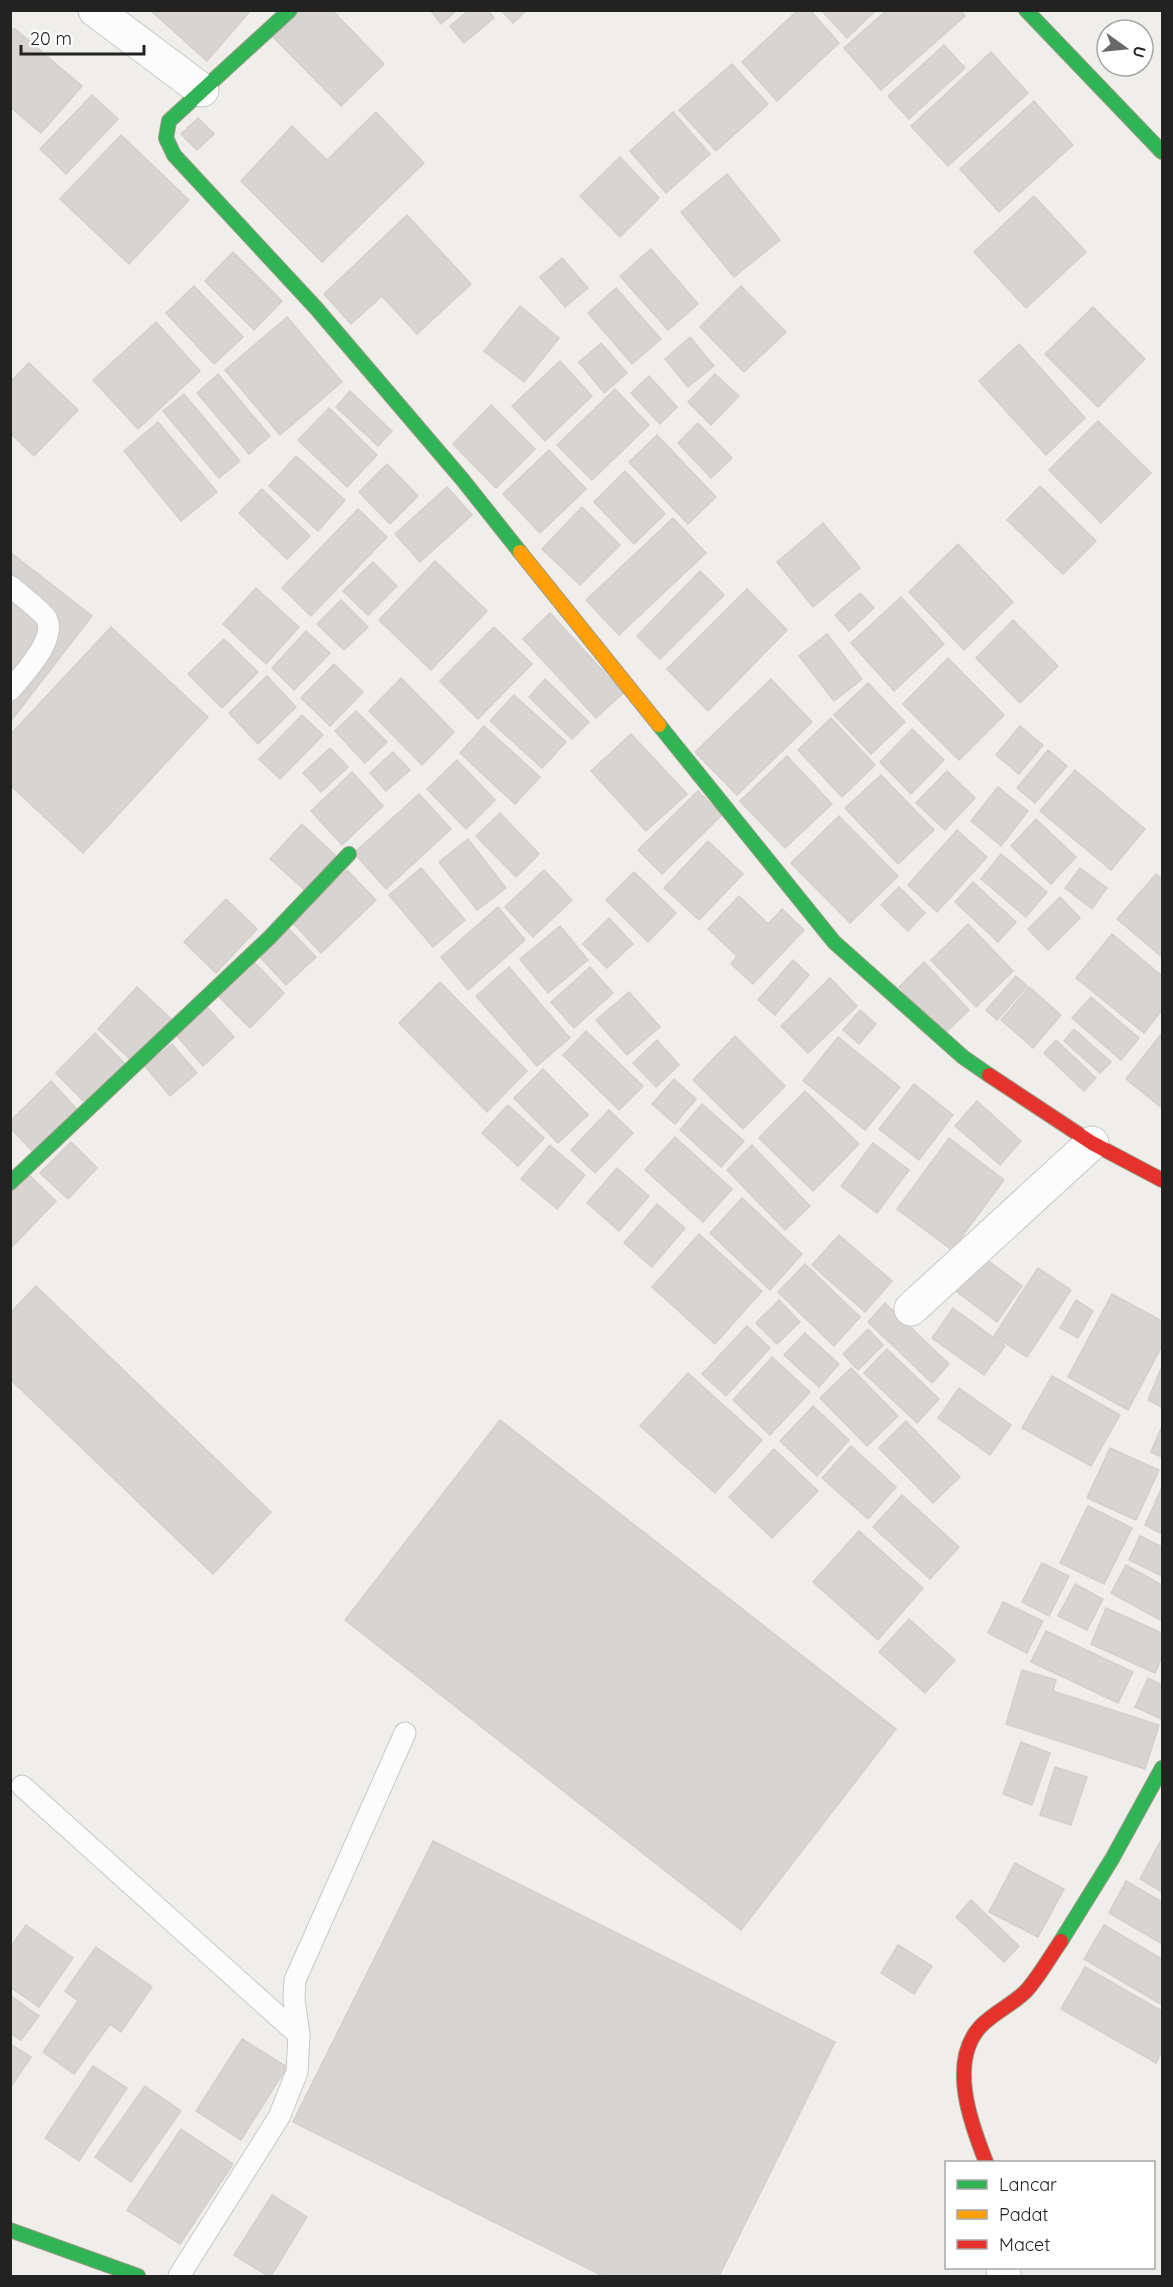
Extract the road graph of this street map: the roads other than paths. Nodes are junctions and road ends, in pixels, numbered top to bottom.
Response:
1 (95, 10) edge
2 (290, 10) edge
3 (1026, 10) edge
4 (202, 90) junction
5 (1162, 152) edge
6 (10, 586) edge
7 (10, 690) edge
8 (349, 854) dead end
9 (1092, 1143) junction
10 (1162, 1180) edge
11 (10, 1184) edge
12 (911, 1309) dead end
13 (405, 1733) dead end
14 (1162, 1768) edge
15 (22, 1786) dead end
16 (299, 2035) junction
17 (985, 2161) edge
18 (10, 2230) edge
19 (138, 2277) edge
20 (179, 2277) edge

1 - 4 street
2 - 4 street
3 - 5 street
4 - 9 street
6 - 7 lane
8 - 11 street
9 - 10 street
9 - 12 street
13 - 16 lane
14 - 17 street
15 - 16 lane
16 - 20 lane
18 - 19 street

